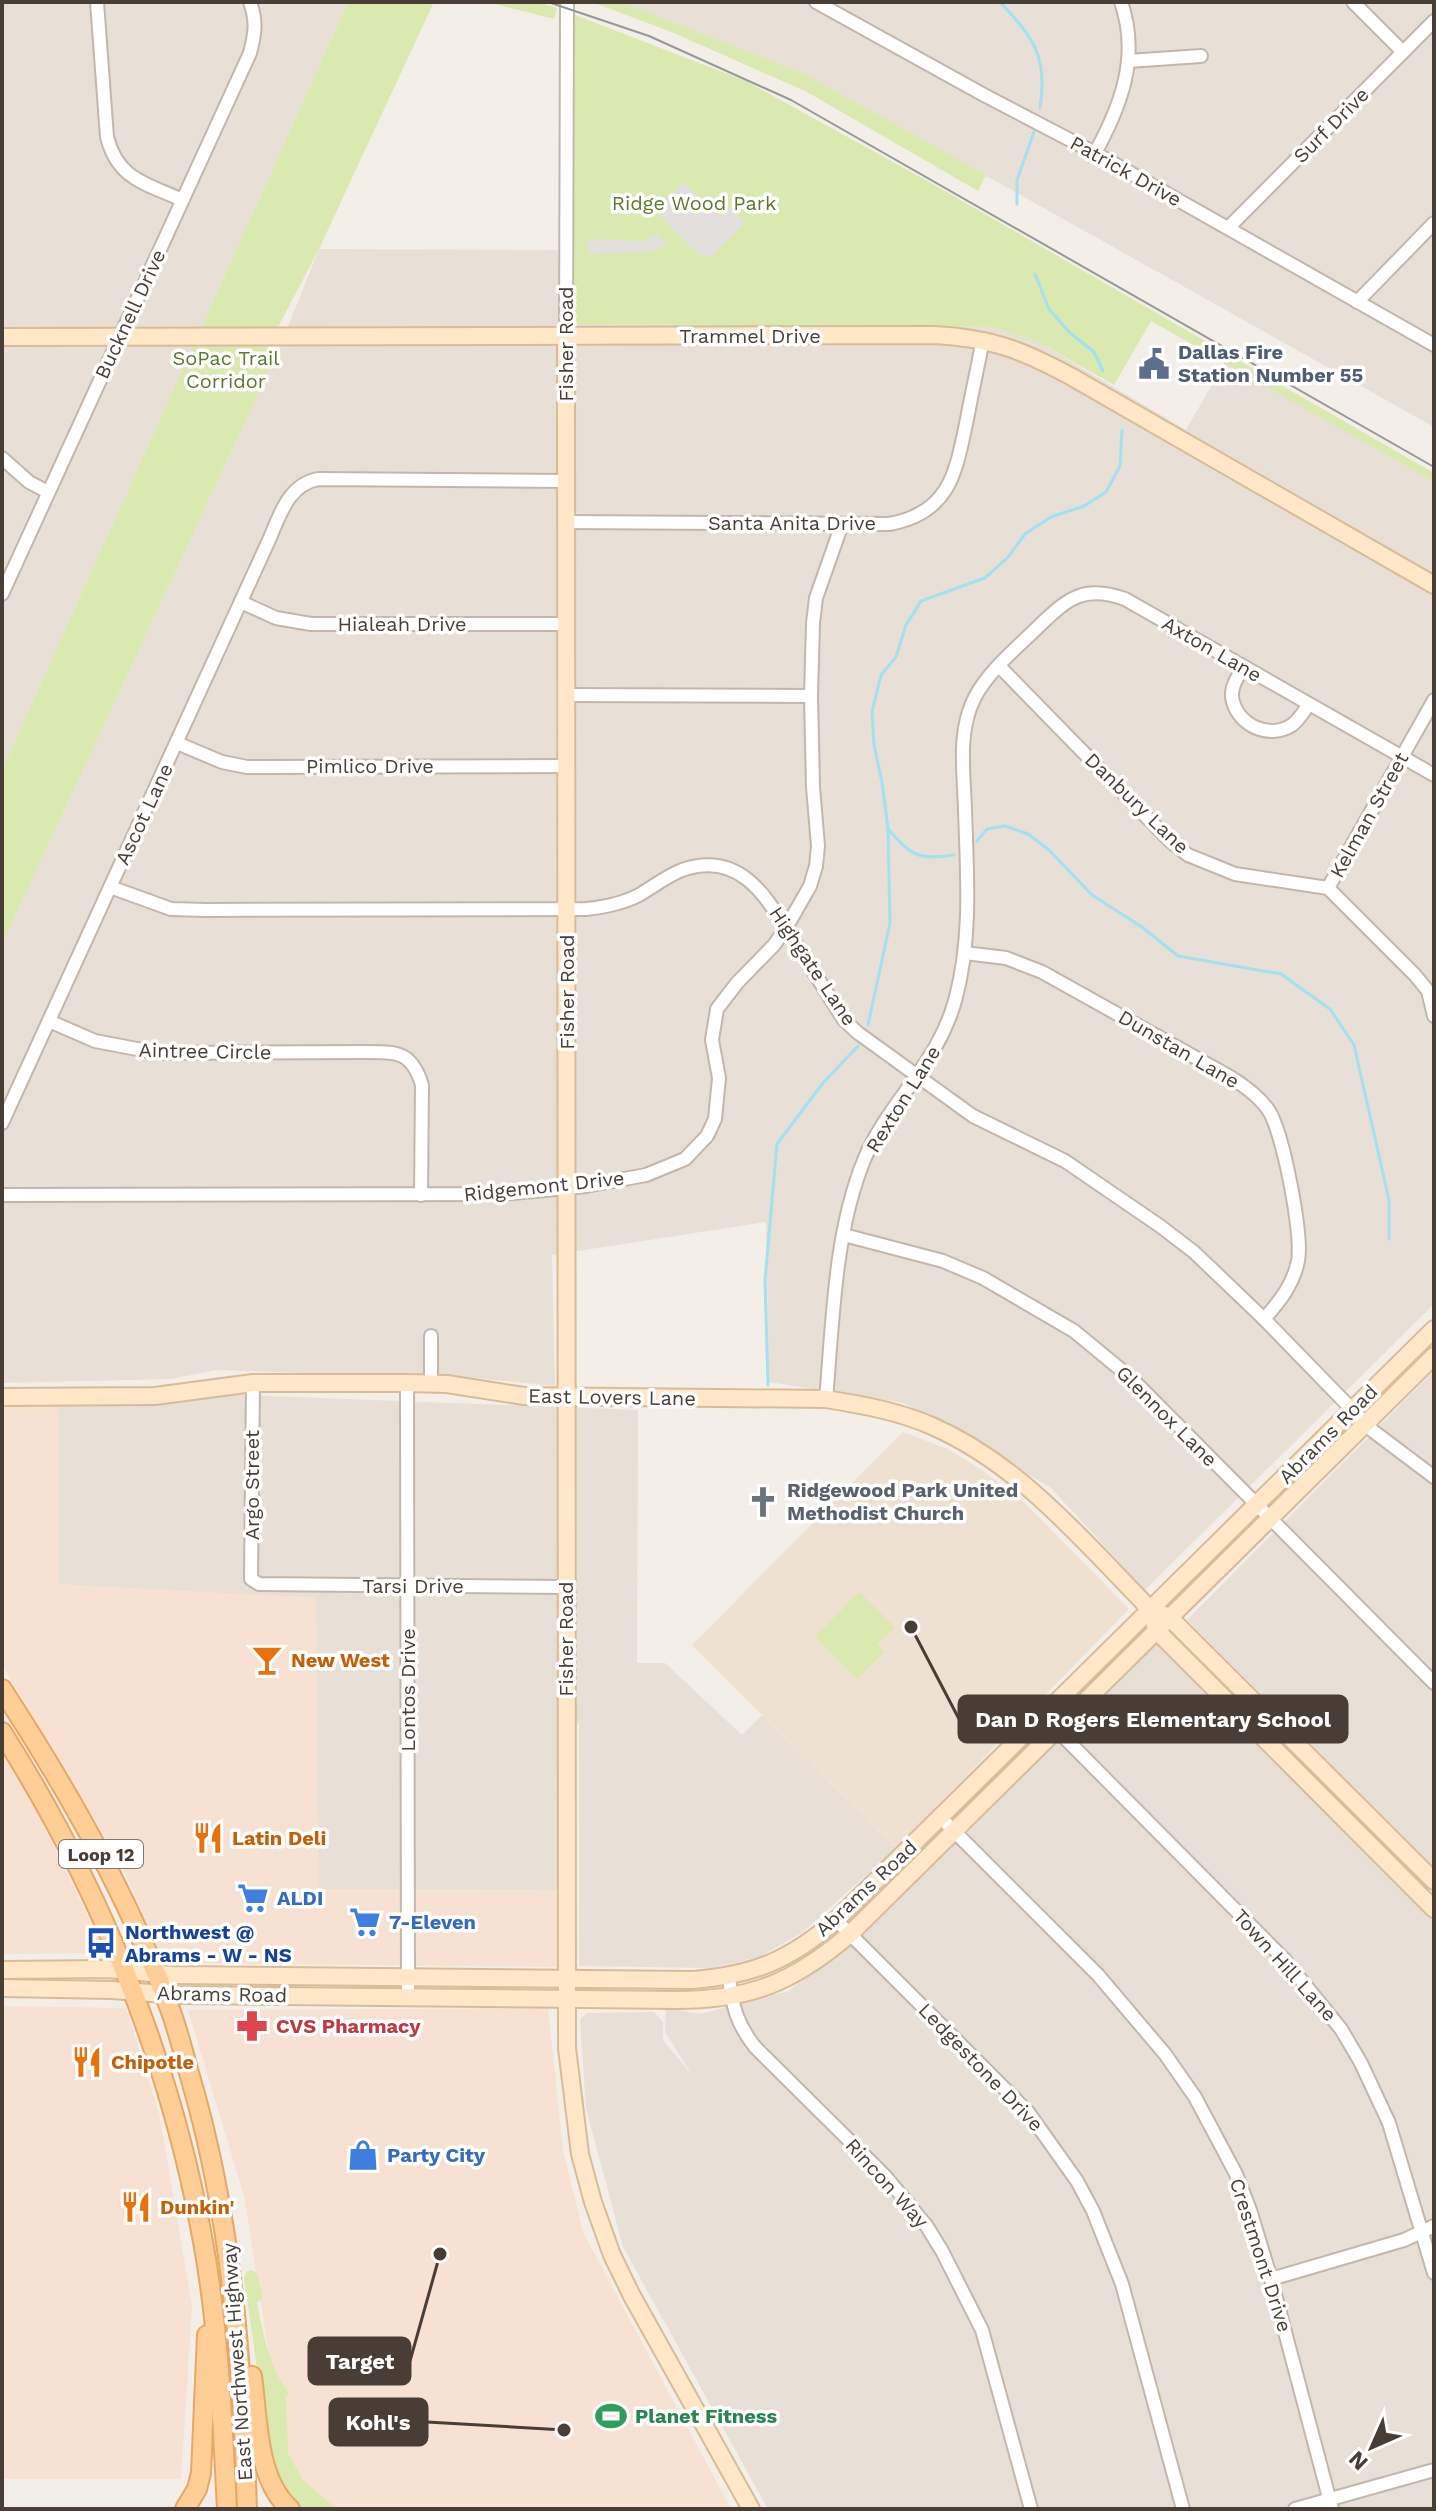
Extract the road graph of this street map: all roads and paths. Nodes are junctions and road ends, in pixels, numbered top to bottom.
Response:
1 (97, 2) edge
2 (250, 2) edge
3 (567, 2) edge
4 (816, 2) edge
5 (1121, 2) edge
6 (1353, 2) edge
7 (1434, 21) edge
8 (1403, 52) junction
9 (1201, 56) dead end
10 (1128, 61) junction
11 (1095, 153) junction
12 (182, 200) junction
13 (1434, 223) edge
14 (1228, 228) junction
15 (1357, 302) junction
16 (119, 336) junction
17 (566, 336) junction
18 (2, 337) edge
19 (983, 339) junction
20 (1434, 345) edge
21 (2, 458) edge
22 (566, 481) junction
23 (48, 492) junction
24 (566, 522) junction
25 (842, 524) junction
26 (1434, 585) edge
27 (2, 594) edge
28 (241, 602) junction
29 (567, 624) junction
30 (999, 666) junction
31 (1244, 667) junction
32 (566, 695) junction
33 (811, 696) junction
34 (1434, 700) edge
35 (1309, 704) junction
36 (177, 743) junction
37 (1402, 757) junction
38 (567, 766) junction
39 (1434, 775) edge
40 (110, 887) junction
41 (1328, 888) junction
42 (567, 909) junction
43 (786, 928) junction
44 (965, 953) junction
45 (1434, 1016) edge
46 (49, 1021) junction
47 (919, 1076) junction
48 (2, 1123) edge
49 (568, 1187) junction
50 (2, 1195) edge
51 (421, 1195) junction
52 (844, 1235) junction
53 (1264, 1319) junction
54 (1434, 1329) edge
55 (431, 1336) dead end
56 (1434, 1356) edge
57 (253, 1383) junction
58 (407, 1383) junction
59 (431, 1383) junction
60 (2, 1397) edge
61 (567, 1398) junction
62 (826, 1399) junction
63 (1352, 1410) junction
64 (1365, 1424) junction
65 (1434, 1477) edge
66 (1257, 1504) junction
67 (1269, 1519) junction
68 (259, 1584) joint
69 (407, 1587) junction
70 (567, 1587) junction
71 (1151, 1610) junction
72 (1169, 1617) junction
73 (1156, 1630) junction
74 (1434, 1683) edge
75 (2, 1689) edge
76 (1043, 1716) junction
77 (1056, 1729) junction
78 (2, 1732) edge
79 (940, 1817) junction
80 (1379, 1826) junction
81 (954, 1831) junction
82 (1366, 1841) junction
83 (1434, 1881) edge
84 (1434, 1909) edge
85 (836, 1920) junction
86 (850, 1934) junction
87 (787, 1956) junction
88 (2, 1970) edge
89 (126, 1971) junction
90 (157, 1974) junction
91 (795, 1975) junction
92 (729, 1977) junction
93 (409, 1978) junction
94 (566, 1981) junction
95 (2, 1988) edge
96 (134, 1991) junction
97 (165, 1994) junction
98 (408, 1997) junction
99 (731, 1997) junction
100 (565, 1998) junction
101 (1428, 2230) edge
102 (230, 2262) junction
103 (207, 2265) junction
104 (1434, 2273) edge
105 (1271, 2279) junction
106 (212, 2301) junction
107 (236, 2312) junction
108 (1434, 2470) edge
109 (1331, 2505) edge
110 (185, 2509) edge
111 (227, 2509) edge
112 (247, 2509) edge
113 (290, 2509) edge
114 (751, 2509) edge
115 (1031, 2509) edge
116 (1183, 2509) edge
117 (1295, 2509) edge

1 - 12 street
2 - 12 street, Bucknell Drive
3 - 17 street, Fisher Road
4 - 11 street, Patrick Drive
5 - 10 street
6 - 8 street
7 - 8 street, Surf Drive
8 - 14 street, Surf Drive
9 - 10 street
10 - 11 street
11 - 14 street, Patrick Drive
12 - 16 street, Bucknell Drive
13 - 15 street
14 - 15 street, Patrick Drive
15 - 20 street, Patrick Drive
16 - 17 street, Trammel Drive
16 - 18 street, Trammel Drive
16 - 23 street, Bucknell Drive
17 - 19 street, Trammel Drive
17 - 22 street, Fisher Road
19 - 25 street, Santa Anita Drive
19 - 26 street, Trammel Drive
21 - 23 street
22 - 24 street, Fisher Road
22 - 28 street, Ascot Lane
23 - 27 street, Bucknell Drive
24 - 25 street, Santa Anita Drive
24 - 29 street, Fisher Road
25 - 33 street, Ridgemont Drive
28 - 29 street, Hialeah Drive
28 - 36 street, Ascot Lane
29 - 32 street, Fisher Road
30 - 31 street, Axton Lane
30 - 41 street, Danbury Lane
30 - 44 street, Rexton Lane
31 - 35 street, Axton Lane
31 - 35 street
32 - 33 street
32 - 38 street, Fisher Road
33 - 43 street, Ridgemont Drive
34 - 37 street, Kelman Street
35 - 37 street, Axton Lane
36 - 38 street, Pimlico Drive
36 - 40 street, Ascot Lane
37 - 39 street, Axton Lane
37 - 41 street, Kelman Street
38 - 42 street, Fisher Road
40 - 42 street, Highgate Lane
40 - 46 street, Ascot Lane
41 - 45 street
42 - 43 street, Highgate Lane
42 - 49 street, Fisher Road
43 - 47 street, Highgate Lane
43 - 49 street, Ridgemont Drive
44 - 47 street, Rexton Lane
44 - 53 street, Dunstan Lane
46 - 48 street, Ascot Lane
46 - 51 street, Aintree Circle
47 - 52 street, Rexton Lane
47 - 53 street, Highgate Lane
49 - 51 street, Ridgemont Drive
49 - 61 street, Fisher Road
50 - 51 street, Ridgemont Drive
52 - 62 street, Rexton Lane
52 - 66 street, Glennox Lane
53 - 63 street, Highgate Lane
54 - 63 street, Abrams Road
55 - 59 street
56 - 64 street, Abrams Road
57 - 58 street, East Lovers Lane
57 - 60 street, East Lovers Lane
57 - 68 street, Argo Street
58 - 59 street, East Lovers Lane
58 - 69 street, Lontos Drive
59 - 61 street, East Lovers Lane
61 - 62 street, East Lovers Lane
61 - 70 street, Fisher Road
62 - 71 street, East Lovers Lane
63 - 64 street, Highgate Lane
63 - 66 street, Abrams Road
64 - 65 street, Highgate Lane
64 - 67 street, Abrams Road
66 - 67 street, Glennox Lane
66 - 71 street, Abrams Road
67 - 72 street, Abrams Road
67 - 74 street, Glennox Lane
68 - 69 street, Tarsi Drive
69 - 70 street, Tarsi Drive
69 - 93 street, Lontos Drive
70 - 94 street, Fisher Road
71 - 72 street, East Lovers Lane
71 - 73 street
71 - 76 street, Abrams Road
72 - 73 street, Abrams Road
72 - 80 street, East Lovers Lane
73 - 77 street, Abrams Road
73 - 82 street
75 - 90 main road, East Northwest Highway / Loop 12
76 - 77 street, Town Hill Lane
76 - 79 street, Abrams Road
77 - 81 street, Abrams Road
77 - 101 street, Town Hill Lane
78 - 89 main road, East Northwest Highway / Loop 12
79 - 81 street, Crestmont Drive
79 - 85 street, Abrams Road
80 - 82 street
80 - 83 street, East Lovers Lane
81 - 86 street, Abrams Road
81 - 105 street, Crestmont Drive
82 - 84 street
85 - 86 street, Ledgestone Drive
85 - 87 street, Abrams Road
86 - 91 street, Abrams Road
86 - 116 street, Ledgestone Drive
87 - 91 street
87 - 92 street, Abrams Road
88 - 89 street, Abrams Road
89 - 90 street, Abrams Road
89 - 96 main road, East Northwest Highway / Loop 12
90 - 93 street, Abrams Road
90 - 97 main road, East Northwest Highway / Loop 12
91 - 99 street, Abrams Road
92 - 94 street, Abrams Road
92 - 99 street, Rincon Way
93 - 94 street, Abrams Road
93 - 98 street, Lontos Drive
94 - 100 street, Fisher Road
95 - 96 street, Abrams Road
96 - 97 street, Abrams Road
96 - 103 main road, East Northwest Highway / Loop 12
97 - 98 street, Abrams Road
97 - 102 main road, East Northwest Highway / Loop 12
98 - 100 street, Abrams Road
99 - 100 street, Abrams Road
99 - 115 street, Rincon Way
100 - 114 street, Fisher Road
101 - 104 street, Town Hill Lane
101 - 105 street
102 - 103 main road
102 - 107 main road, East Northwest Highway / Loop 12
103 - 106 main road, East Northwest Highway / Loop 12
105 - 109 street, Crestmont Drive
106 - 110 main road
106 - 111 main road, East Northwest Highway / Loop 12
107 - 112 main road, East Northwest Highway / Loop 12
107 - 113 main road
108 - 109 street
109 - 117 street

